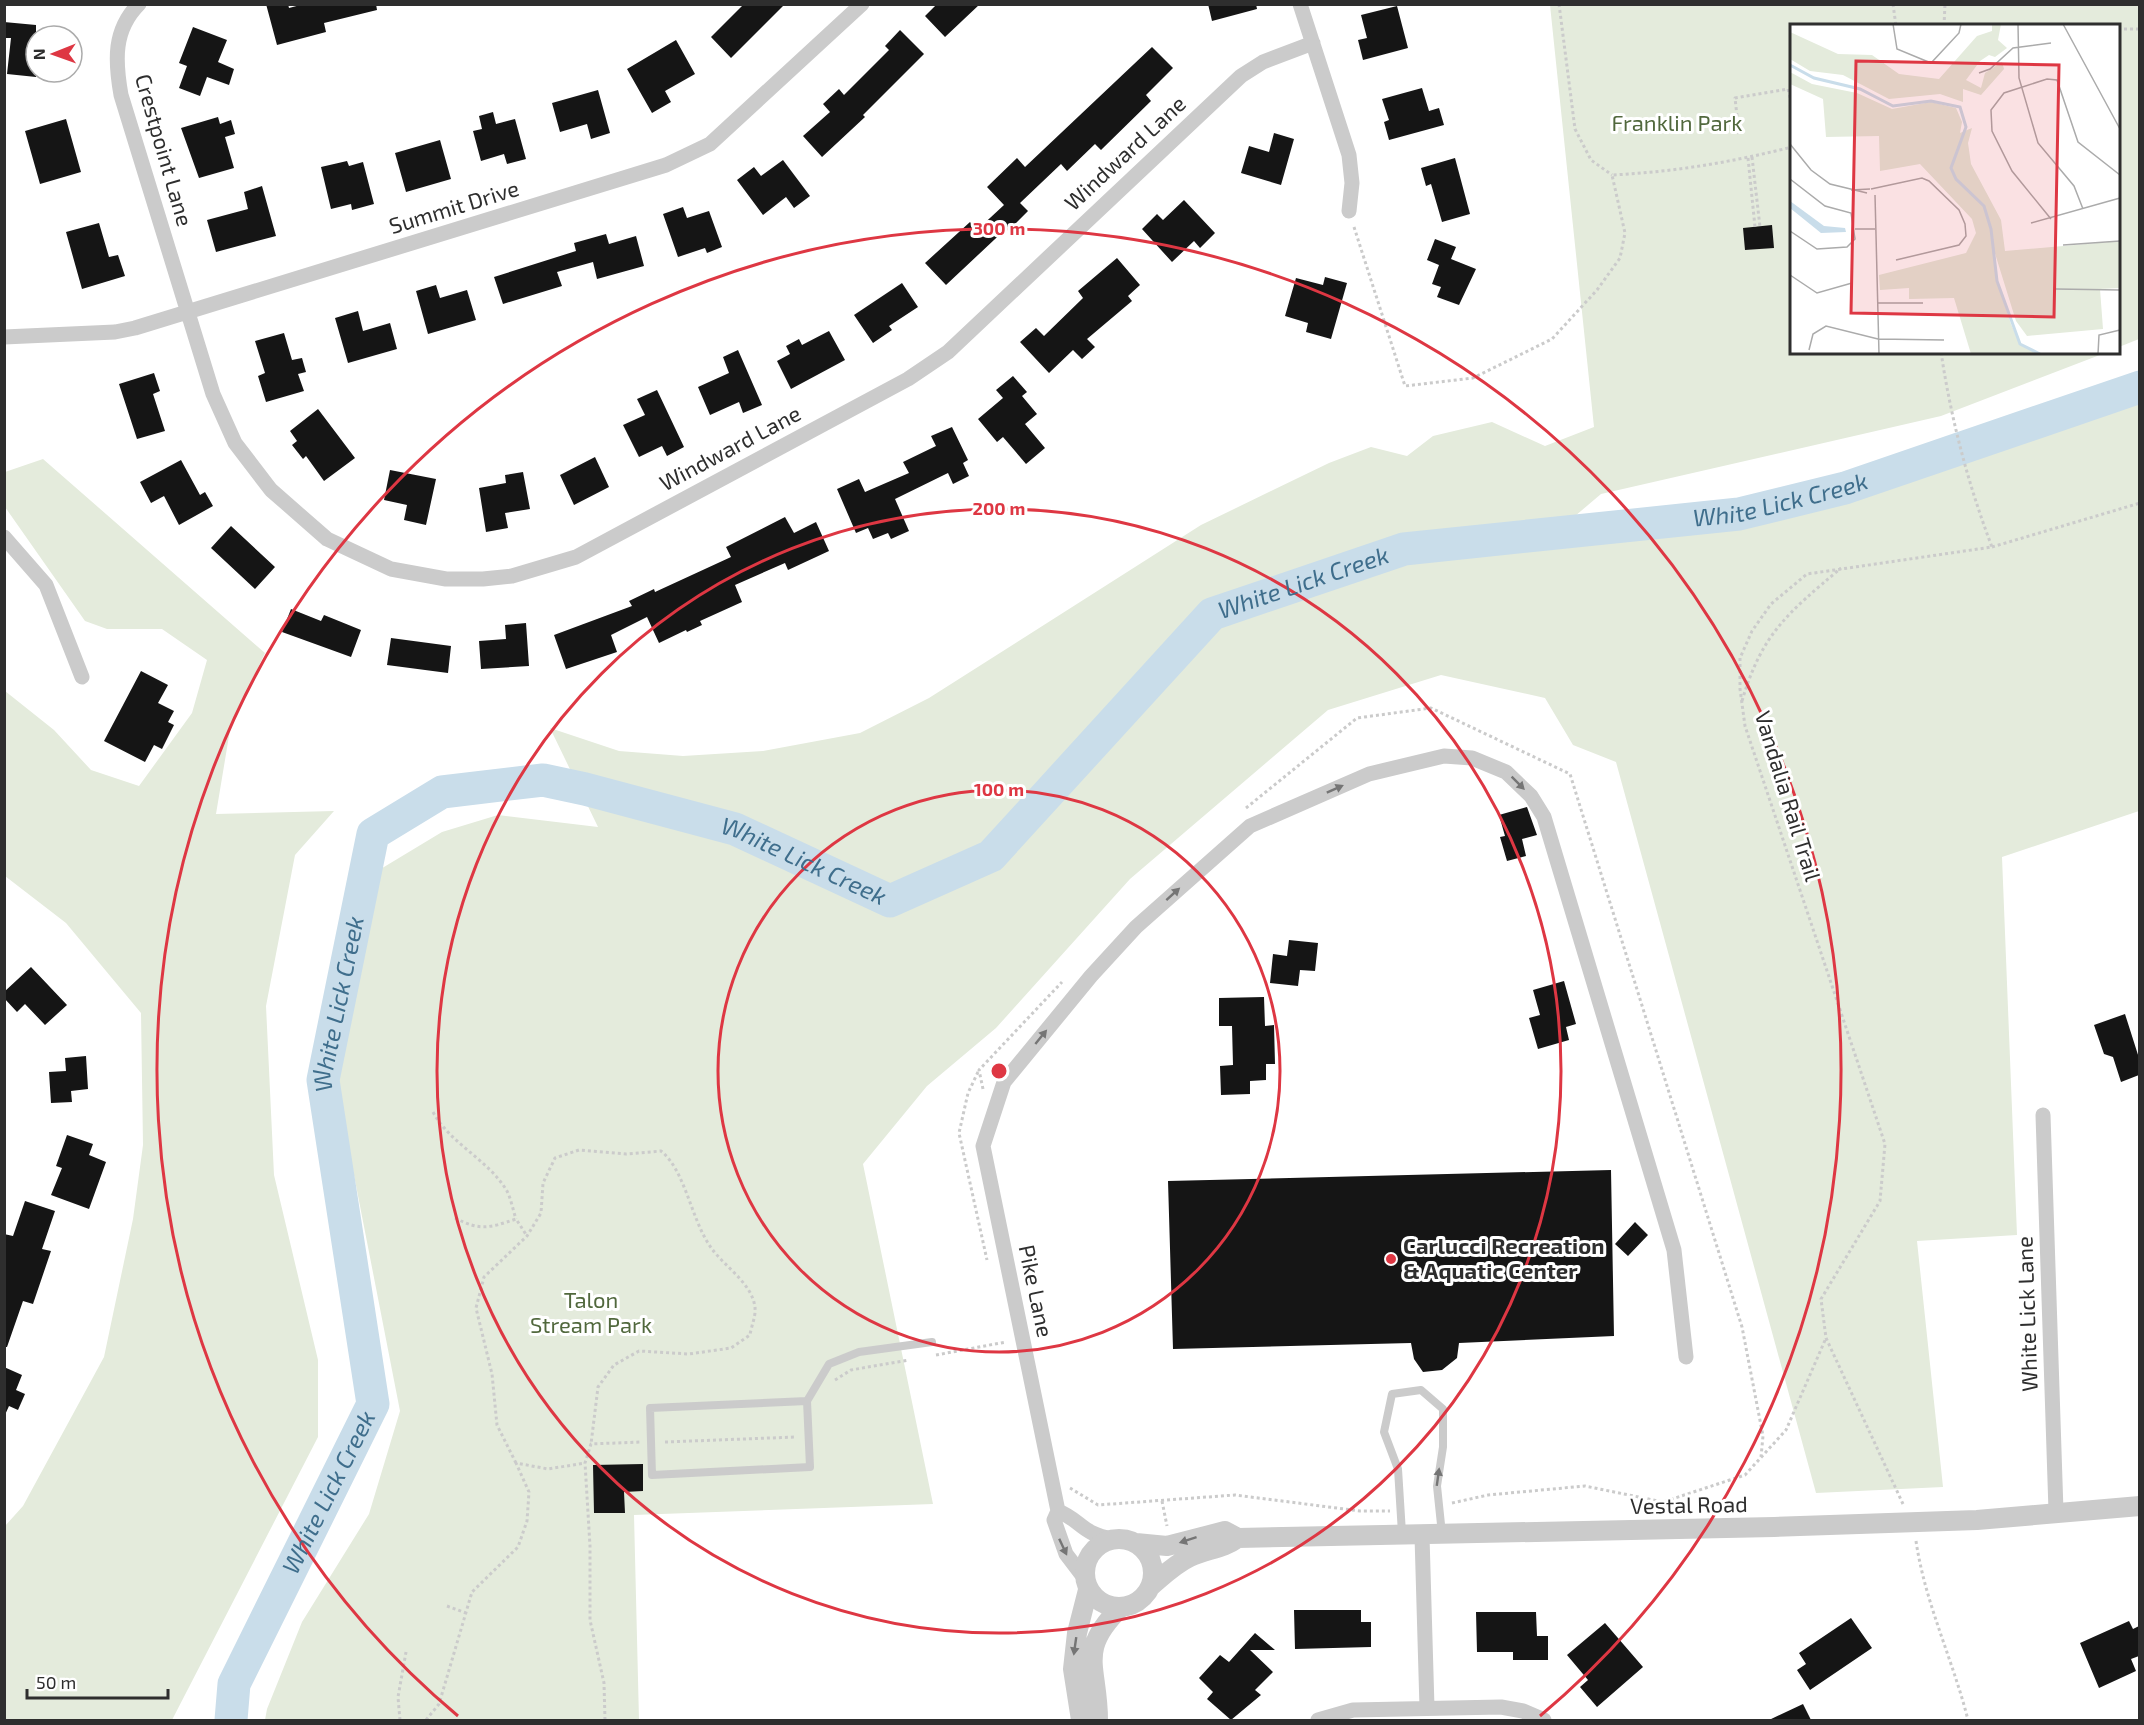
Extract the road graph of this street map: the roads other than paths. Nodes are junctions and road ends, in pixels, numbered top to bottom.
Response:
1 (139, 4) edge
2 (862, 4) edge
3 (1300, 4) edge
4 (1313, 43) junction
5 (1349, 211) road end
6 (188, 312) junction
7 (4, 337) edge
8 (4, 537) edge
9 (82, 677) dead end
10 (2043, 1115) dead end
11 (932, 1341) dead end
12 (1686, 1357) dead end
13 (807, 1401) junction
14 (2139, 1506) edge
15 (1058, 1511) junction
16 (2056, 1511) junction
17 (1442, 1535) junction
18 (1402, 1536) junction
19 (1422, 1536) junction
20 (1238, 1538) junction
21 (1113, 1539) junction
22 (1136, 1543) junction
23 (1086, 1584) junction
24 (1151, 1586) junction
25 (1121, 1607) junction
26 (1427, 1708) junction
27 (1081, 1720) edge
28 (1098, 1720) edge
29 (1318, 1720) edge
30 (1544, 1720) edge

1 - 6 street, Crestpoint Lane
2 - 6 street, Summit Drive
3 - 4 street
4 - 5 street
4 - 6 street, Windward Lane
6 - 7 street, Summit Drive
8 - 9 street
10 - 16 street, White Lick Lane
11 - 13 lane
15 -> 12 street, Pike Lane
13 - 13 lane
14 - 16 street, Vestal Road
15 - 21 street
15 -> 23 street, Pike Lane
16 - 17 street, Vestal Road
17 -> 18 lane
17 - 19 street, Vestal Road
18 - 19 street, Vestal Road
18 - 20 street, Vestal Road
19 - 26 street
20 -> 22 street, Vestal Road
20 - 24 street, Vestal Road
21 - 22 street
21 - 23 street
22 - 24 street
23 - 25 street
23 -> 27 street
24 - 25 street
25 - 28 street
26 - 29 street
26 - 30 street

